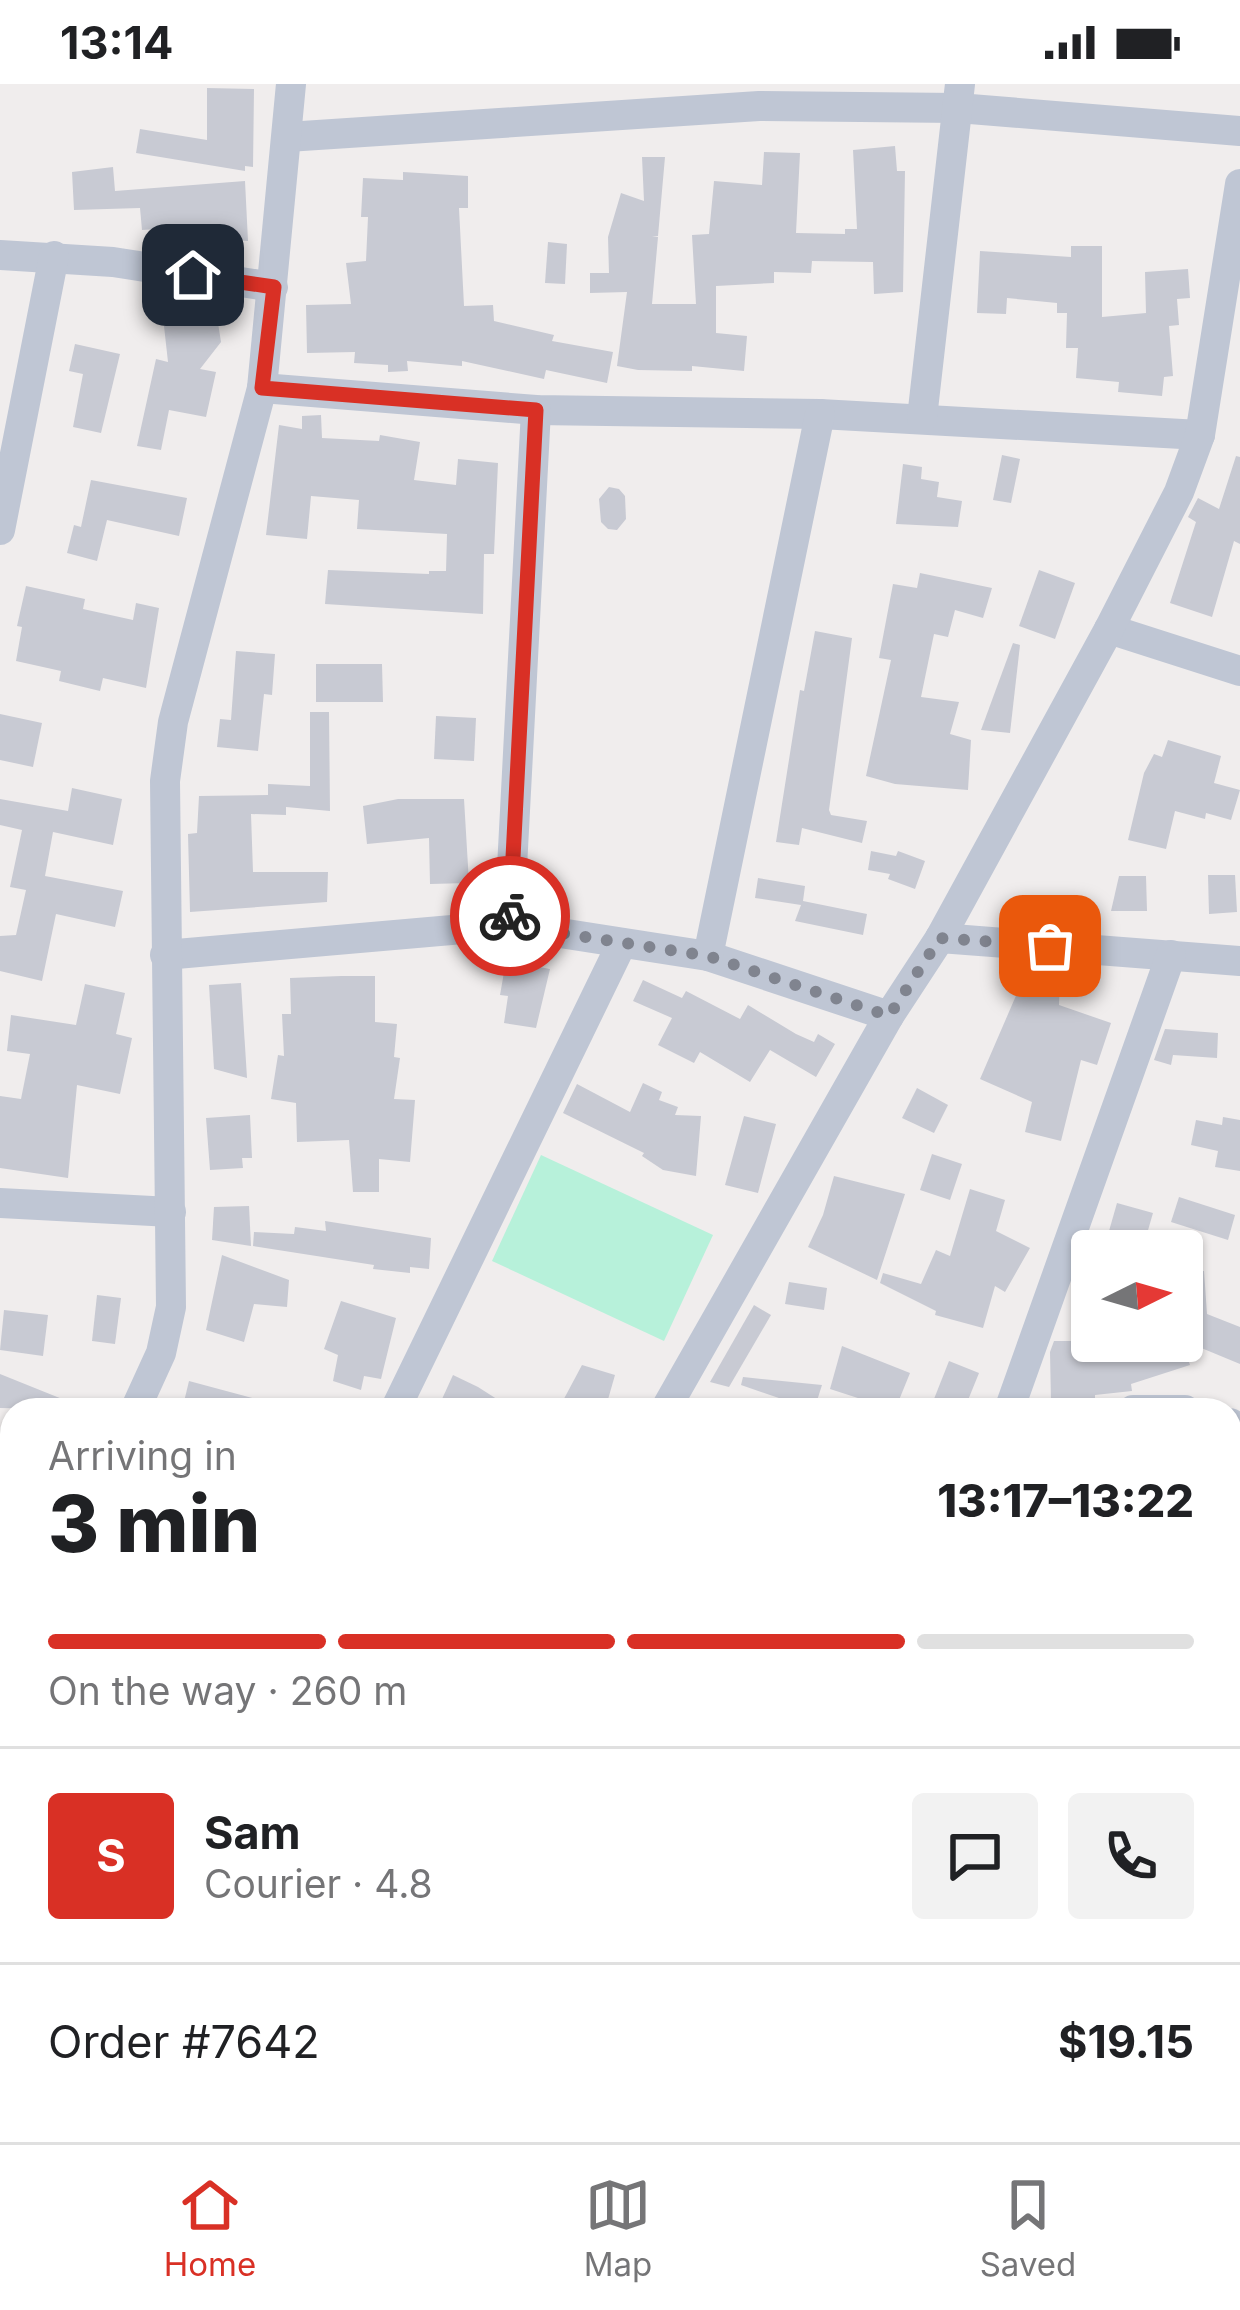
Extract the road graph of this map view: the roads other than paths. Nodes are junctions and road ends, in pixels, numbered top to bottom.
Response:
1 (291, 84) edge
2 (959, 96) edge
3 (1240, 131) edge
4 (287, 137) junction
5 (1240, 184) edge
6 (0, 255) edge
7 (53, 256) junction
8 (1234, 257) edge
9 (274, 287) junction
10 (262, 388) junction
11 (536, 410) junction
12 (820, 414) junction
13 (922, 418) junction
14 (1200, 435) junction
15 (0, 530) edge
16 (1109, 629) junction
17 (1240, 671) edge
18 (509, 925) junction
19 (940, 938) junction
20 (622, 943) junction
21 (1171, 955) junction
22 (166, 956) junction
23 (708, 956) junction
24 (1240, 961) edge
25 (889, 1016) junction
26 (0, 1203) edge
27 (171, 1213) junction
28 (140, 1398) edge
29 (400, 1398) edge
30 (672, 1398) edge
31 (1013, 1398) edge

1 - 4 street
2 - 3 street
2 - 4 street
2 - 13 street
4 - 9 street
5 - 8 street
6 - 7 street
7 - 9 street
7 - 15 street
8 - 14 street
9 - 10 street
10 - 11 street
10 - 22 street
11 - 12 street
11 - 18 street
12 - 13 street
12 - 23 street
13 - 14 street
14 - 16 street
16 - 17 street
16 - 19 street
18 - 20 street
18 - 22 street
19 - 21 street
19 - 25 street
20 - 23 street
20 - 29 street
21 - 24 street
21 - 31 street
22 - 27 street
23 - 25 street
25 - 30 street
26 - 27 street
27 - 28 street

